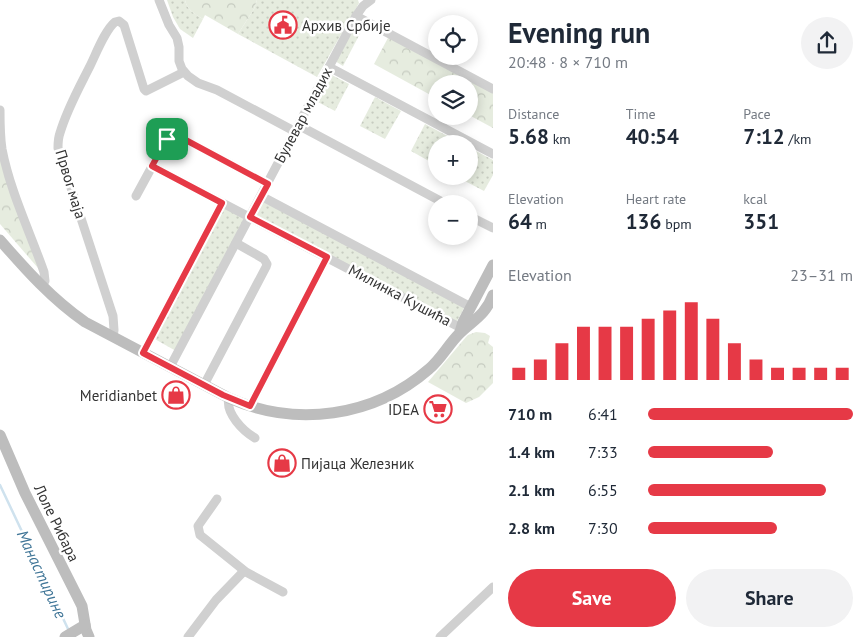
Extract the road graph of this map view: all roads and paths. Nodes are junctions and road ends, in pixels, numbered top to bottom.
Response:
1 (158, 0) edge
2 (371, 0) edge
3 (356, 16) junction
4 (329, 67) junction
5 (184, 72) junction
6 (493, 90) edge
7 (0, 110) edge
8 (296, 128) junction
9 (493, 154) edge
10 (152, 166) junction
11 (268, 184) junction
12 (428, 195) edge
13 (136, 196) dead end
14 (261, 196) junction
15 (222, 203) junction
16 (250, 217) junction
17 (478, 220) edge
18 (493, 228) edge
19 (0, 240) edge
20 (236, 243) junction
21 (327, 257) junction
22 (493, 265) edge
23 (42, 286) junction
24 (492, 301) edge
25 (471, 306) junction
26 (481, 316) junction
27 (493, 319) edge
28 (460, 330) junction
29 (112, 337) junction
30 (143, 353) junction
31 (170, 367) junction
32 (204, 385) junction
33 (229, 398) junction
34 (250, 406) junction
35 (0, 434) edge
36 (255, 438) dead end
37 (217, 499) dead end
38 (244, 571) junction
39 (493, 587) edge
40 (283, 592) dead end
41 (72, 632) edge
42 (89, 637) edge
43 (188, 637) edge
44 (440, 637) edge

1 - 5 street
2 - 3 street, Булевар младих
3 - 4 street, Булевар младих
3 - 6 street
4 - 8 street, Булевар младих
4 - 9 street
5 - 8 street
5 - 29 street, Првог маја
7 - 23 street
8 - 11 street, Булевар младих
8 - 12 street
10 - 11 street
10 - 13 street
10 - 15 street, Милинка Кушића
11 - 14 street, Булевар младих
14 - 16 street, Булевар младих
14 - 25 street
15 - 16 street, Милинка Кушића
15 - 30 street
16 - 20 street, Булевар младих
16 - 21 street, Милинка Кушића
17 - 18 street
19 - 23 main road
20 - 31 street, Булевар младих
20 - 32 street
21 - 28 street, Милинка Кушића
21 - 34 street
22 - 25 main road
23 - 29 main road
24 - 25 main road
24 - 26 main road
25 - 26 main road
25 - 28 main road
26 - 27 main road
26 - 28 main road
28 - 34 main road
29 - 30 main road
30 - 31 main road
31 - 32 main road
32 - 33 main road
33 - 34 main road
33 - 36 street
35 - 41 main road, Лоле Рибара
37 - 38 street
38 - 40 street
38 - 43 street
39 - 44 street
41 - 42 main road, Лоле Рибара

